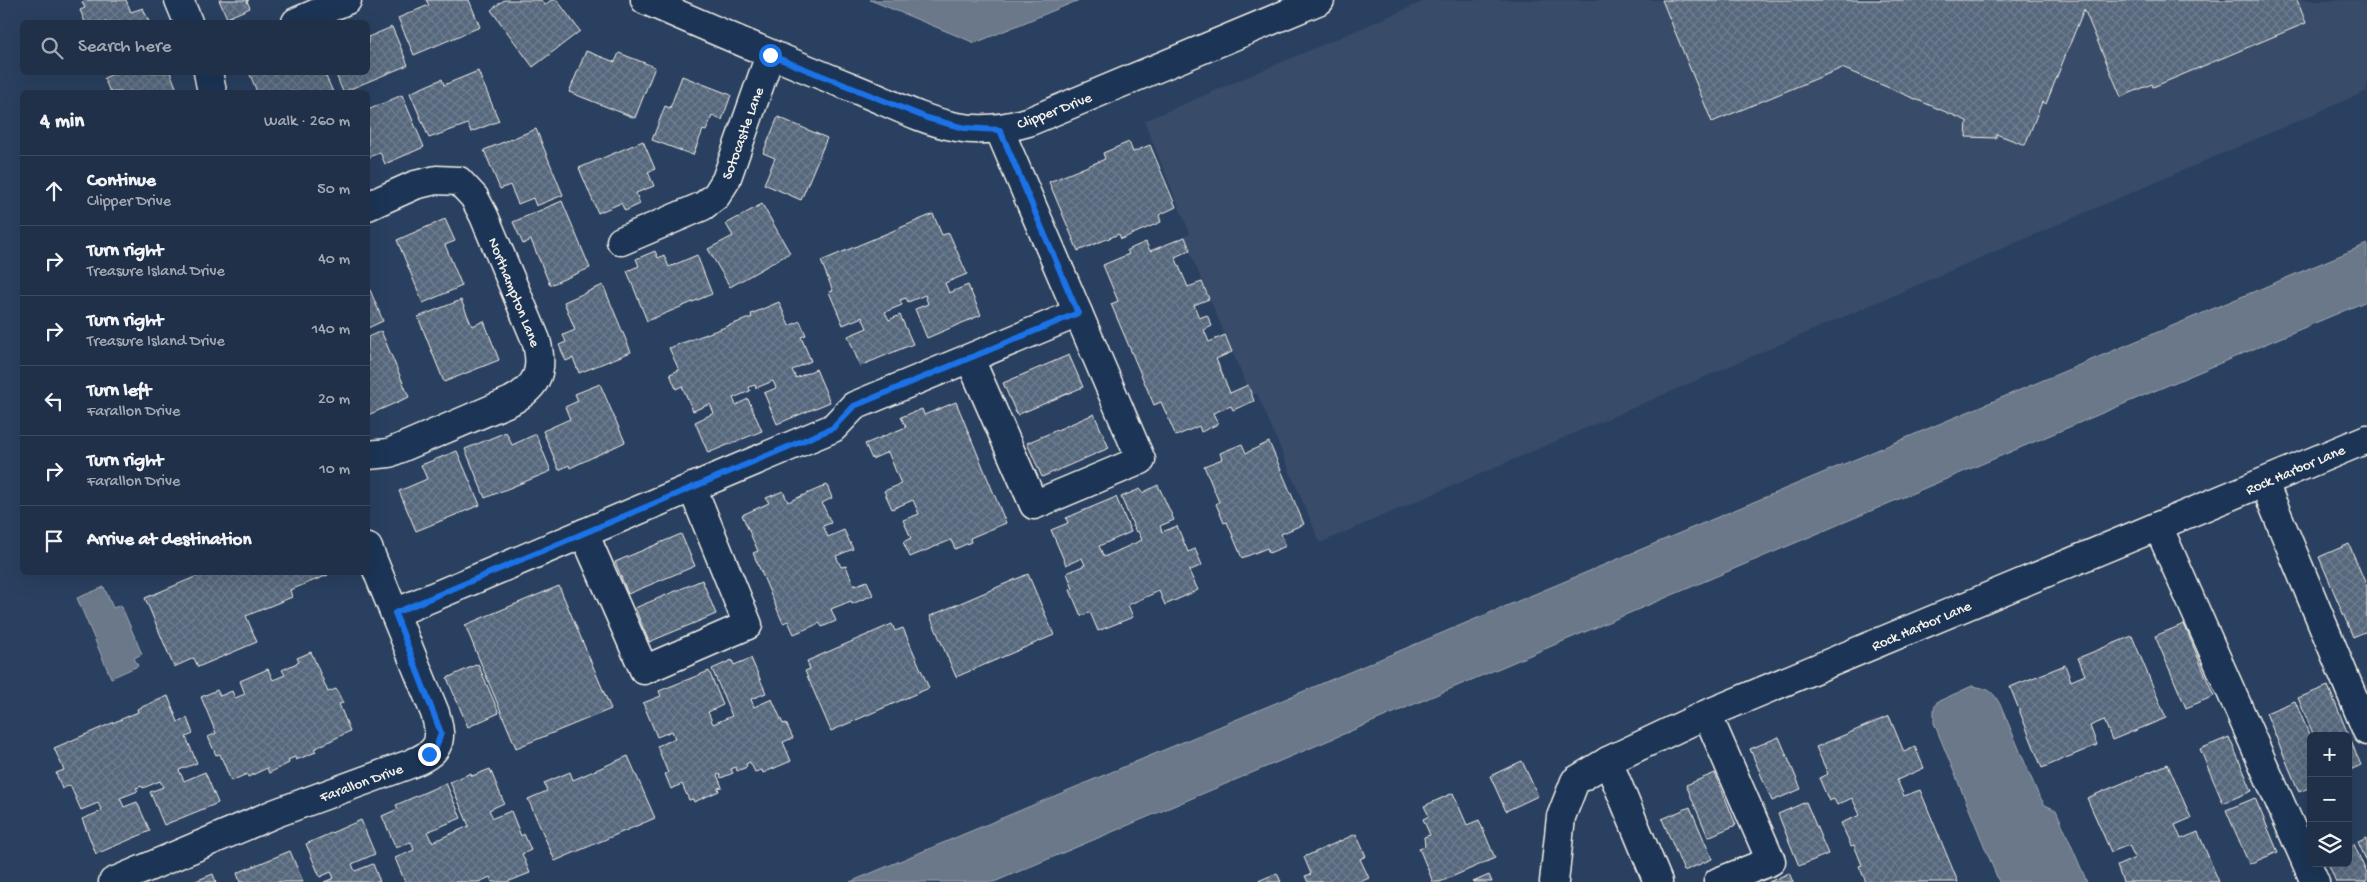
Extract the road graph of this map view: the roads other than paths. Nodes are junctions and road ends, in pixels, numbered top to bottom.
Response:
1 (179, 0) edge
2 (347, 0) edge
3 (645, 0) edge
4 (1320, 0) edge
5 (187, 20) edge
6 (301, 20) edge
7 (770, 55) junction
8 (209, 75) edge
9 (212, 90) edge
10 (1000, 130) junction
11 (370, 205) edge
12 (621, 241) dead end
13 (1078, 313) junction
14 (970, 359) junction
15 (2367, 439) edge
16 (370, 455) edge
17 (2264, 483) junction
18 (692, 487) junction
19 (2158, 526) junction
20 (584, 533) junction
21 (370, 553) edge
22 (395, 613) junction
23 (1707, 714) junction
24 (2367, 731) edge
25 (1608, 760) junction
26 (113, 882) edge
27 (1554, 882) edge
28 (1658, 882) edge
29 (1718, 882) edge
30 (2315, 882) edge

1 - 5 street
2 - 6 street
3 - 7 street, Clipper Drive
4 - 10 street, Clipper Drive
7 - 10 street, Clipper Drive
7 - 12 street, Sotocastle Lane
8 - 9 street
10 - 13 street
11 - 16 street, Northampton Lane
13 - 14 street
13 - 14 street
14 - 18 street
15 - 17 street, Rock Harbor Lane
17 - 19 street, Rock Harbor Lane
17 - 24 street
18 - 20 street
18 - 20 street
19 - 23 street, Rock Harbor Lane
19 - 30 street
20 - 22 street
21 - 22 street, Farallon Drive
22 - 26 street, Farallon Drive
23 - 25 street, Rock Harbor Lane
23 - 29 street
25 - 27 street, Rock Harbor Lane
25 - 28 street

